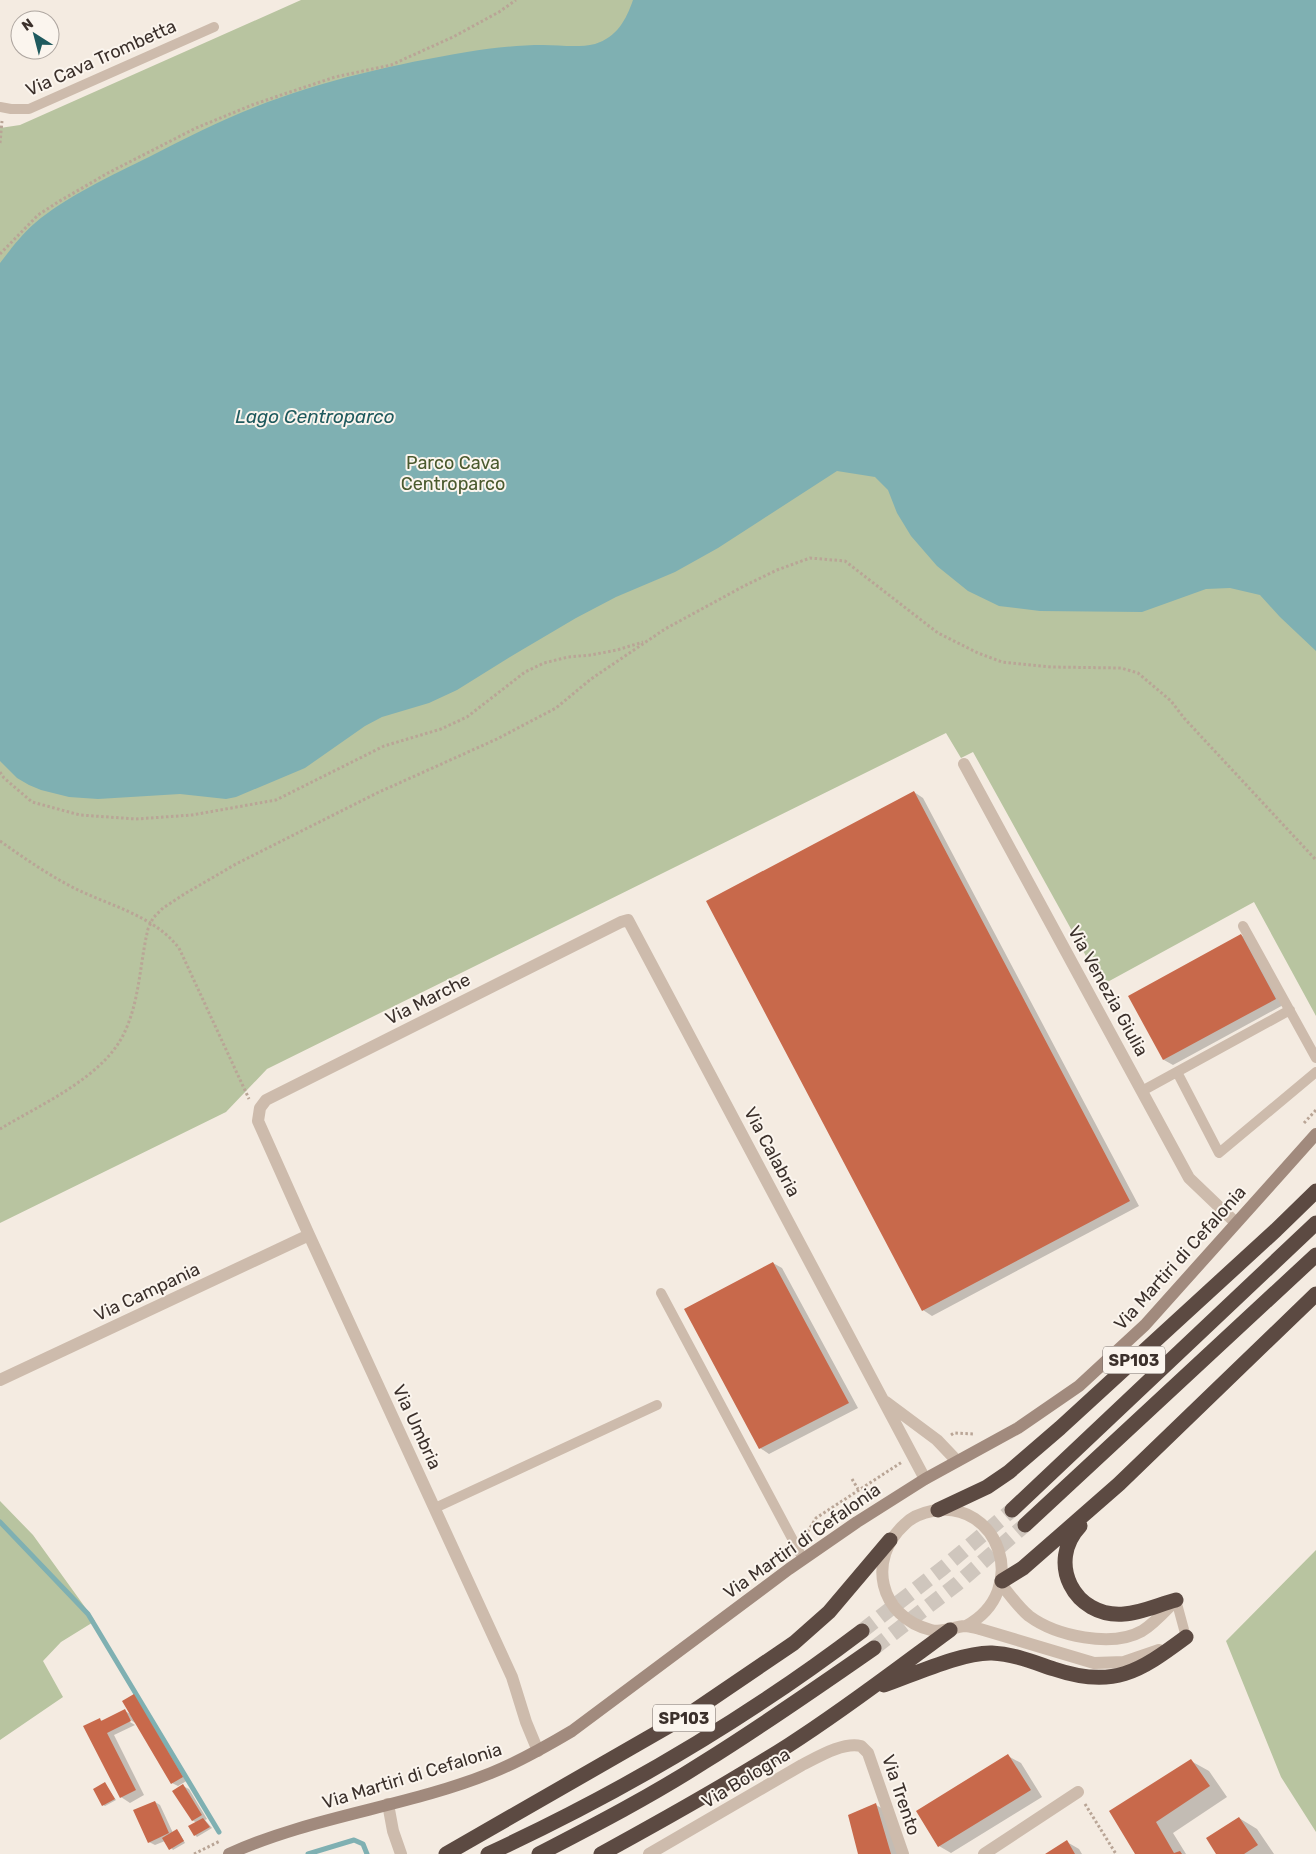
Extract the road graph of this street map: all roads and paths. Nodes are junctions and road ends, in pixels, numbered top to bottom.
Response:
1 (516, 0) edge
2 (214, 27) dead end
3 (1, 107) edge
4 (0, 143) edge
5 (0, 254) edge
6 (646, 641) junction
7 (964, 764) dead end
8 (0, 772) edge
9 (0, 841) edge
10 (1316, 860) edge
11 (627, 920) joint
12 (151, 923) junction
13 (1243, 926) dead end
14 (1290, 1010) junction
15 (1316, 1058) edge
16 (1177, 1072) junction
17 (1316, 1072) edge
18 (1142, 1091) junction
19 (1316, 1110) edge
20 (258, 1121) junction
21 (1304, 1124) dead end
22 (0, 1129) edge
23 (1316, 1134) edge
24 (1316, 1191) edge
25 (1316, 1222) edge
26 (1236, 1223) junction
27 (309, 1235) junction
28 (1316, 1255) edge
29 (661, 1293) dead end
30 (1316, 1294) edge
31 (0, 1380) edge
32 (885, 1401) junction
33 (657, 1405) dead end
34 (979, 1431) dead end
35 (939, 1442) junction
36 (913, 1456) junction
37 (957, 1461) junction
38 (852, 1479) dead end
39 (925, 1479) junction
40 (1119, 1484) junction
41 (858, 1489) junction
42 (435, 1508) junction
43 (938, 1510) junction
44 (1012, 1510) tunnel mouth
45 (1025, 1525) tunnel mouth
46 (804, 1538) dead end
47 (890, 1540) junction
48 (803, 1559) junction
49 (1001, 1583) junction
50 (1176, 1600) junction
51 (966, 1626) junction
52 (950, 1630) junction
53 (862, 1631) tunnel mouth
54 (1186, 1637) junction
55 (874, 1648) tunnel mouth
56 (866, 1692) junction
57 (865, 1748) joint
58 (538, 1751) junction
59 (1078, 1792) joint
60 (388, 1804) junction
61 (229, 1854) edge
62 (401, 1854) edge
63 (446, 1854) edge
64 (488, 1854) edge
65 (538, 1854) edge
66 (601, 1854) edge
67 (649, 1854) edge
68 (903, 1854) edge
69 (984, 1854) edge
70 (1116, 1854) edge

1 - 5 path
2 - 3 lane, Via Cava Trombetta
3 - 4 path
6 - 8 path
6 - 10 path
6 - 12 path
7 - 18 street, Via Venezia Giulia
9 - 12 path
11 - 20 street, Via Marche
11 - 32 street, Via Calabria
12 - 20 path
12 - 22 path
13 - 14 lane
14 - 15 lane
14 - 16 lane
16 - 17 lane
16 - 18 lane
18 - 26 street, Via Venezia Giulia
19 - 21 path
20 - 27 street, Via Umbria
23 - 26 street, Via Martiri di Cefalonia
24 - 43 highway, SP103
25 - 44 highway, SP103
26 - 37 street, Via Martiri di Cefalonia
27 - 31 street, Via Campania
27 - 42 street, Via Umbria
28 - 45 highway, SP103
29 - 48 lane
30 - 40 highway
32 - 35 street, Via Calabria
32 - 36 street, Via Calabria
33 - 42 lane
34 - 35 path
35 - 37 street, Via Calabria
36 - 39 street, Via Calabria
36 - 41 path
37 - 39 street, Via Martiri di Cefalonia
38 - 41 path
39 - 48 street, Via Martiri di Cefalonia
40 - 49 highway
40 - 50 highway
41 - 46 path
42 - 58 street, Via Umbria
43 - 47 street
43 - 49 street
47 - 52 street
47 - 63 highway, SP103
48 - 58 street, Via Martiri di Cefalonia
49 - 50 street
49 - 51 street
50 - 54 lane
51 - 52 street
51 - 54 street
52 - 56 highway
53 - 64 highway, SP103
54 - 56 highway
55 - 65 highway, SP103
56 - 66 highway
57 - 67 street, Via Bologna
57 - 68 street, Via Trento
58 - 60 street, Via Martiri di Cefalonia
59 - 69 street
59 - 70 path
60 - 61 street, Via Martiri di Cefalonia
60 - 62 street

